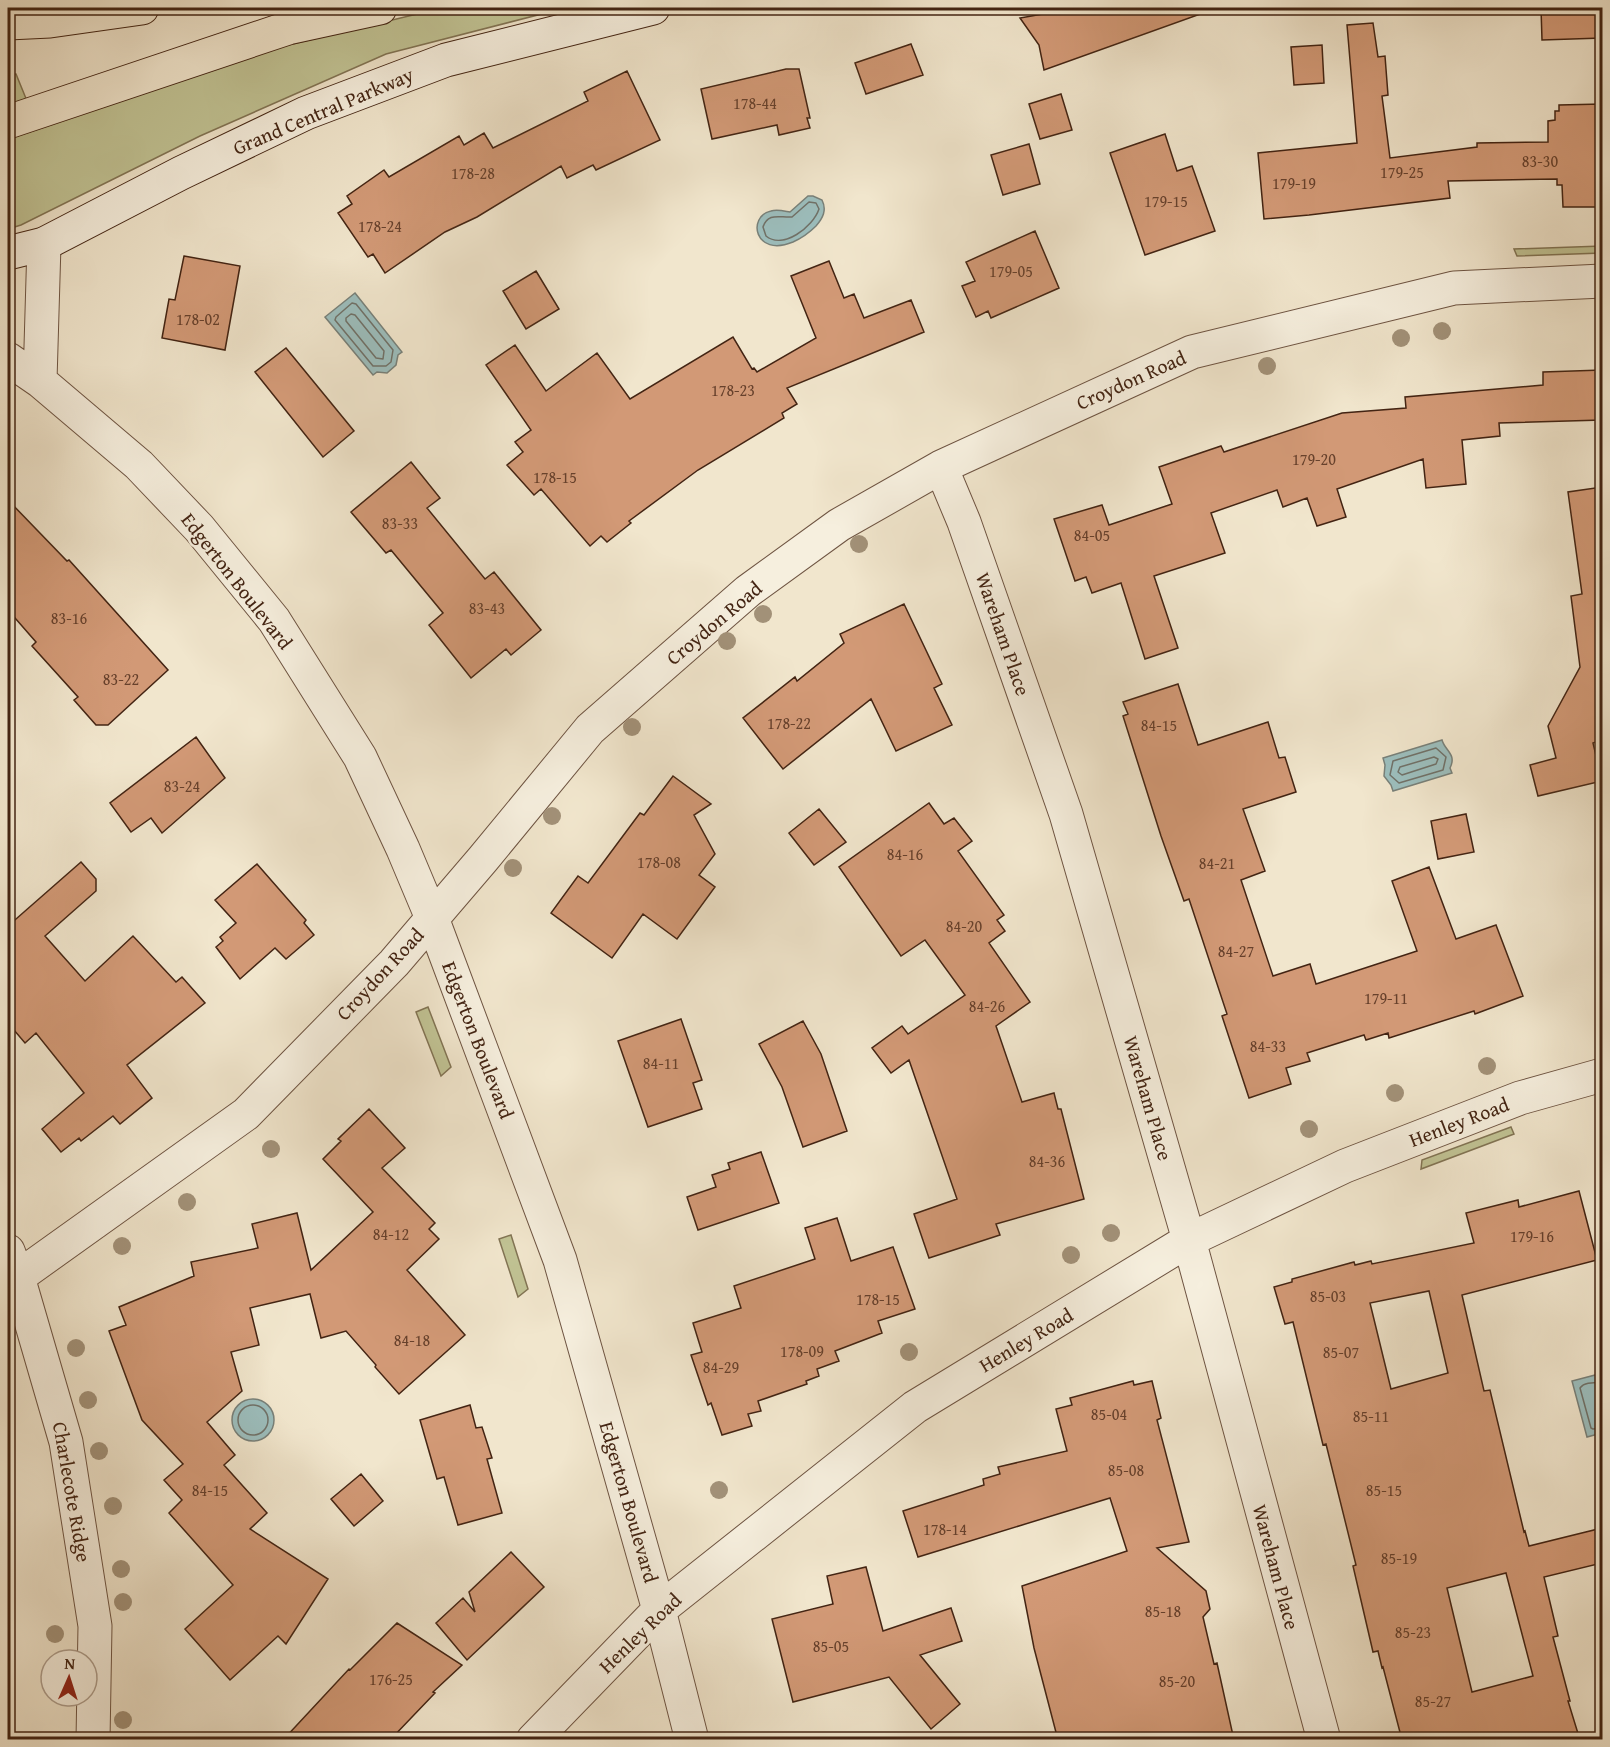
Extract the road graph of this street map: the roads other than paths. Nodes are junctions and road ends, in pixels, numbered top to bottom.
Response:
1 (142, 8) edge
2 (380, 8) edge
3 (653, 8) edge
4 (8, 23) edge
5 (8, 122) edge
6 (44, 244) junction
7 (8, 253) edge
8 (1602, 280) edge
9 (8, 359) edge
10 (40, 381) junction
11 (941, 467) junction
12 (432, 918) junction
13 (1602, 1075) edge
14 (1189, 1240) junction
15 (11, 1270) edge
16 (659, 1610) junction
17 (93, 1740) edge
18 (533, 1740) edge
19 (692, 1740) edge
20 (1324, 1740) edge

1 - 4 highway
2 - 5 highway
3 - 6 street, Grand Central Parkway
6 - 7 street, Grand Central Parkway
6 - 10 street
8 - 11 street, Croydon Road
9 - 10 street, Edgerton Boulevard
10 - 12 street, Edgerton Boulevard
11 - 12 street, Croydon Road
11 - 14 street, Wareham Place
12 - 15 street, Croydon Road
12 - 16 street, Edgerton Boulevard
13 - 14 street, Henley Road
14 - 16 street, Henley Road
14 - 20 street, Wareham Place
15 - 17 street, Charlecote Ridge
16 - 18 street, Henley Road
16 - 19 street, Edgerton Boulevard

